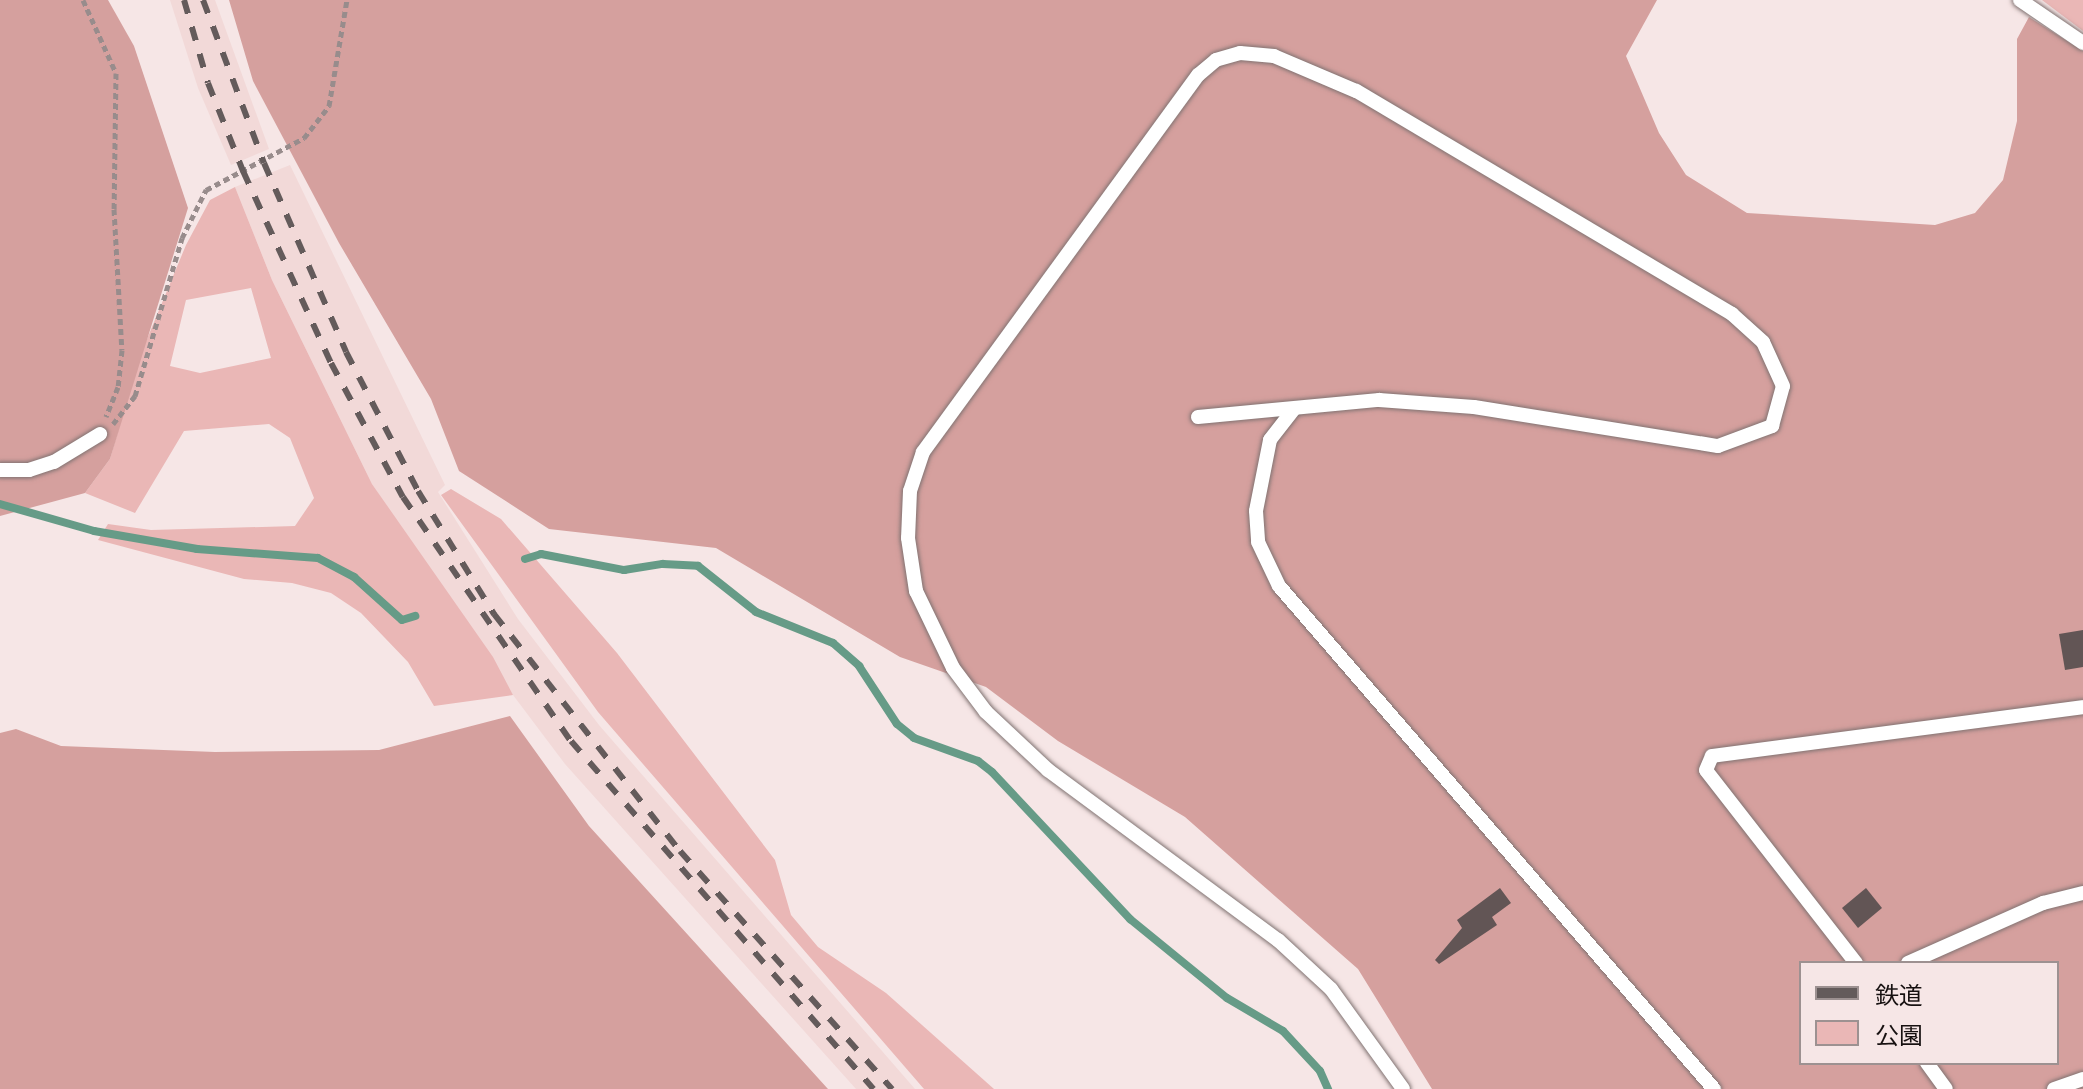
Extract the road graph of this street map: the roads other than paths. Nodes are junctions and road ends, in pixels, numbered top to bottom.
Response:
1 (2020, 0) edge
2 (2083, 43) edge
3 (1294, 409) junction
4 (1198, 417) dead end
5 (100, 434) road end
6 (0, 470) edge
7 (2083, 707) edge
8 (2083, 893) edge
9 (1854, 961) edge
10 (1912, 961) edge
11 (1928, 1065) edge
12 (2083, 1079) edge
13 (1403, 1089) edge
14 (1714, 1089) edge
15 (1946, 1089) edge
16 (2054, 1089) edge

1 - 2 lane
3 - 4 lane
3 - 13 lane
3 - 14 lane
5 - 6 lane
7 - 9 lane
8 - 10 lane
11 - 15 lane
12 - 16 lane

